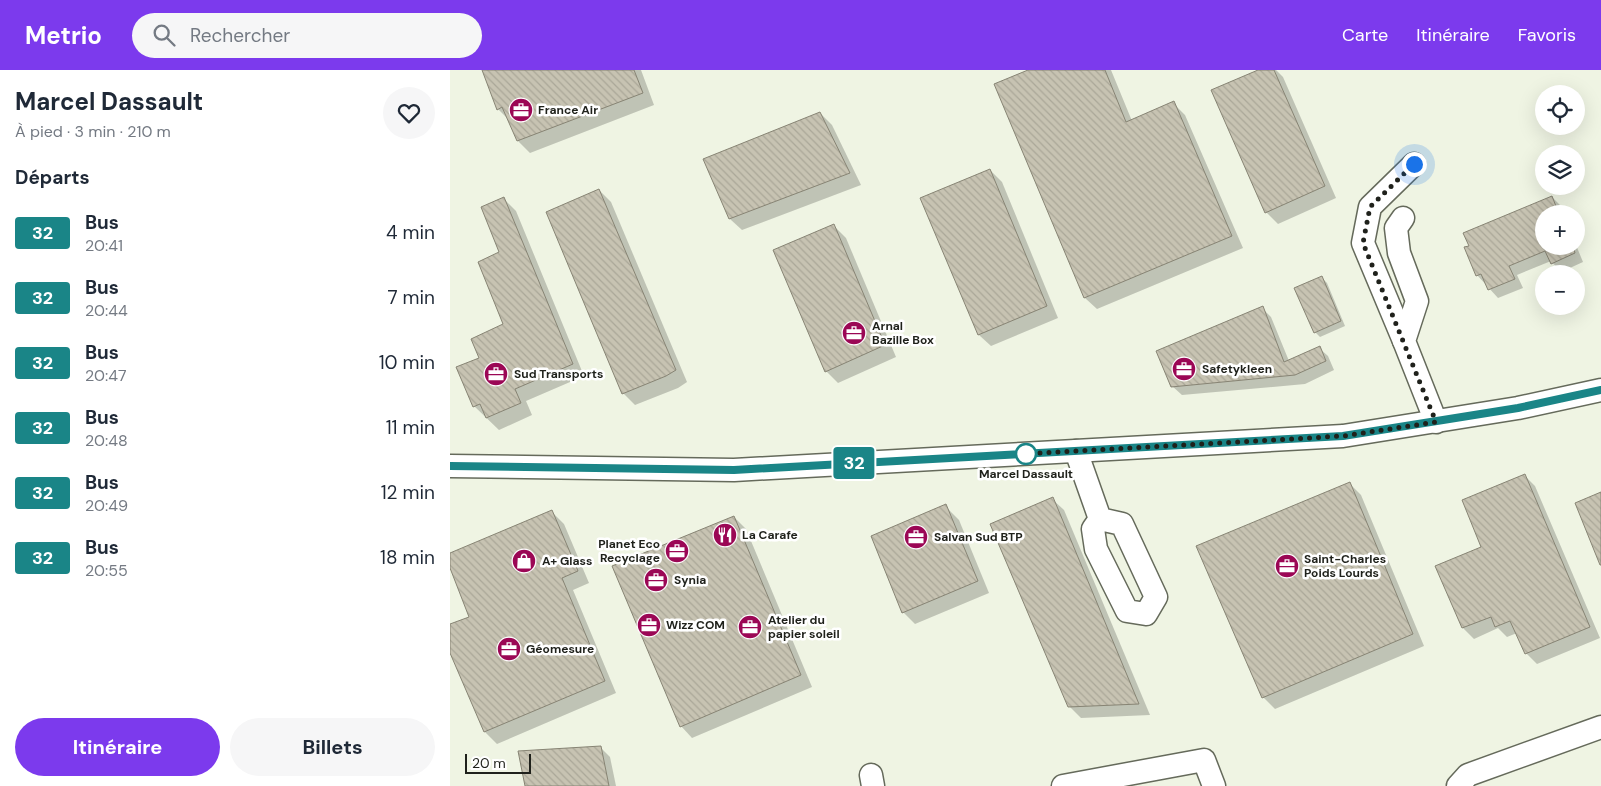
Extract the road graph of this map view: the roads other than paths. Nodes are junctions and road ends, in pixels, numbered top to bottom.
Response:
1 (1414, 164) dead end
2 (1403, 218) dead end
3 (1404, 341) junction
4 (1601, 390) edge
5 (1436, 422) junction
6 (1076, 451) junction
7 (450, 466) edge
8 (1100, 519) dead end
9 (1601, 727) edge
10 (1063, 786) edge
11 (1214, 786) edge
12 (1458, 786) edge

1 - 3 street
2 - 3 street
3 - 5 street
4 - 5 street
5 - 6 street
6 - 7 street
6 - 8 street
9 - 12 street
10 - 11 street

